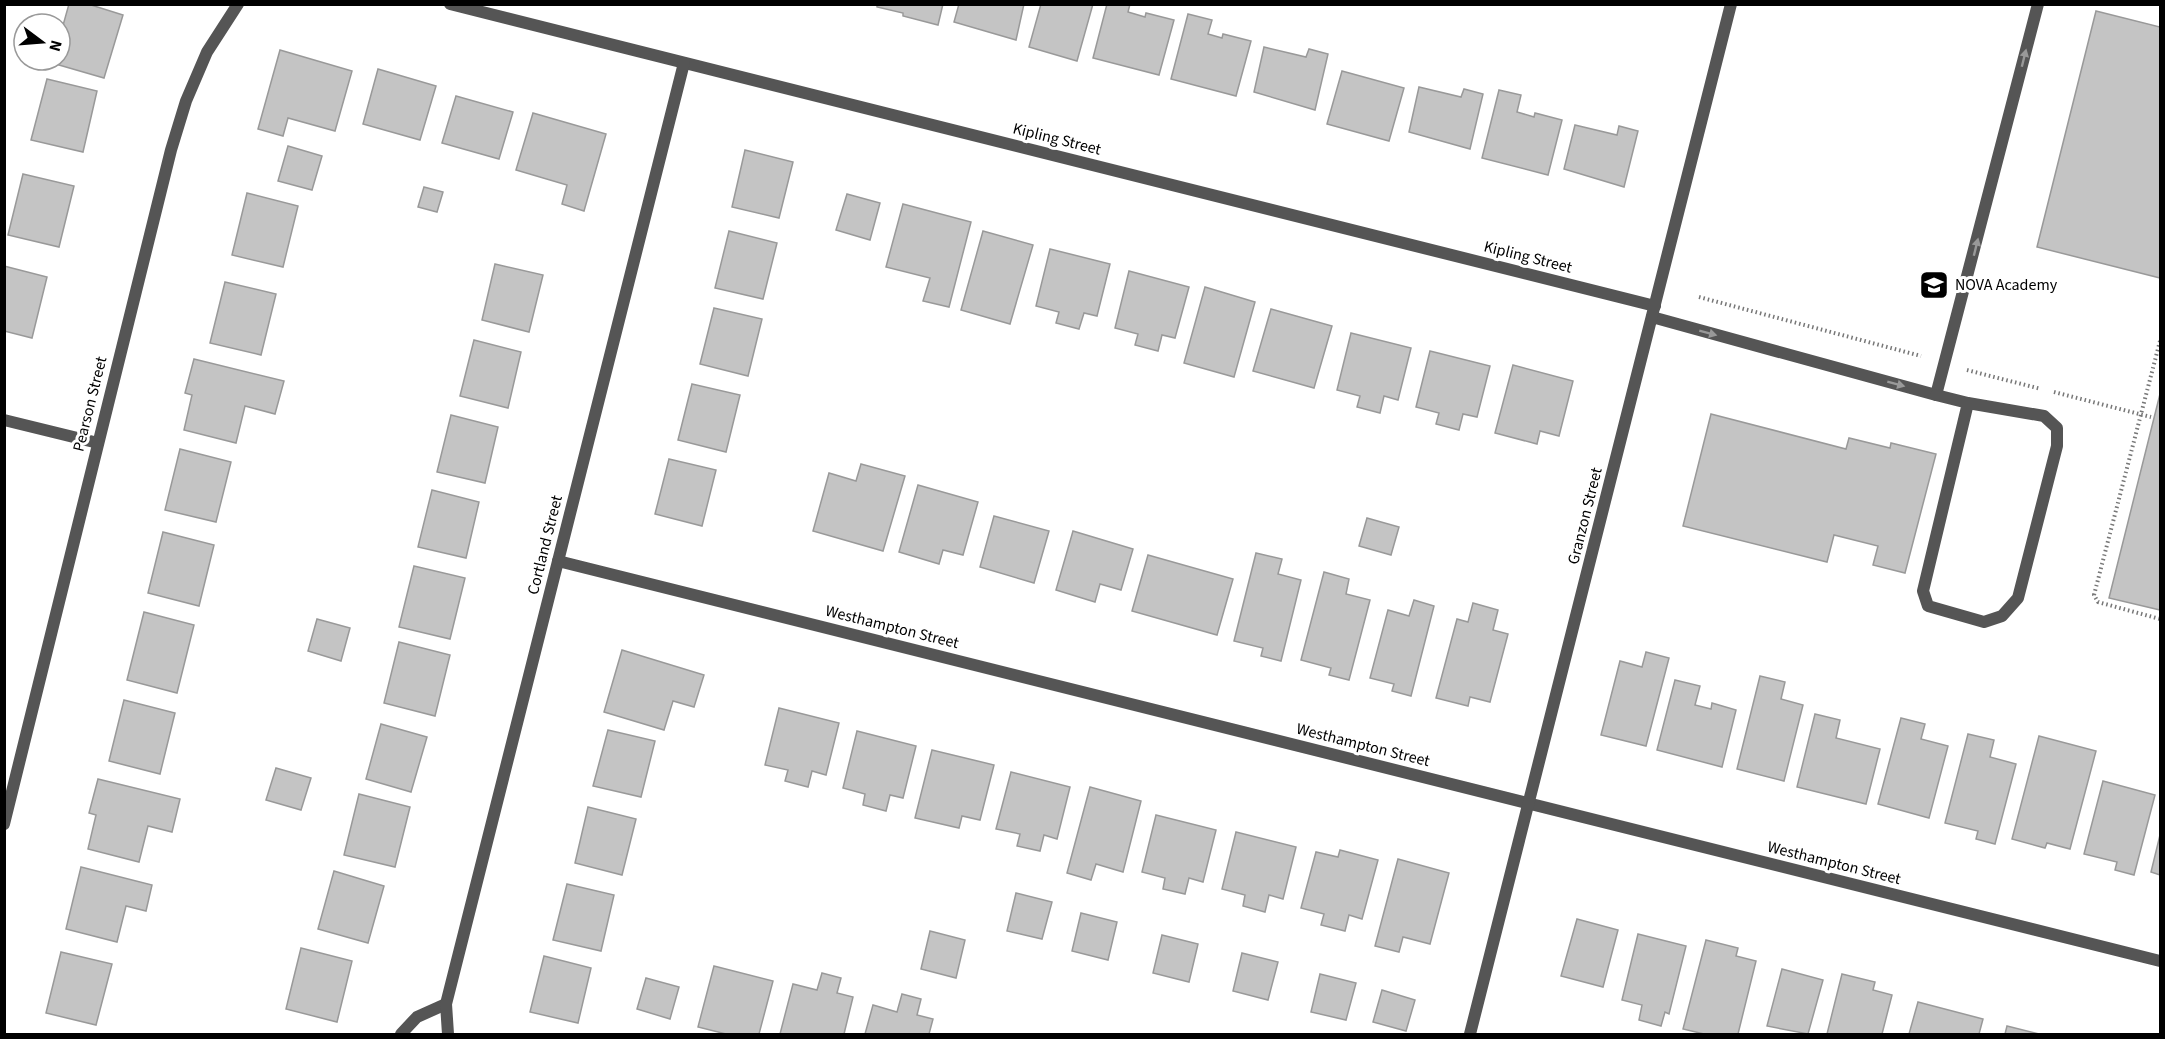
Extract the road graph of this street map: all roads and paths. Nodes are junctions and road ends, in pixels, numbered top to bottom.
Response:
1 (238, 4) edge
2 (450, 4) edge
3 (1731, 4) edge
4 (2038, 4) edge
5 (684, 63) junction
6 (1699, 297) dead end
7 (1653, 312) junction
8 (2160, 341) edge
9 (1926, 358) dead end
10 (1936, 395) junction
11 (1968, 403) junction
12 (4, 420) edge
13 (98, 443) junction
14 (558, 561) junction
15 (2160, 619) edge
16 (1529, 803) junction
17 (4, 824) edge
18 (2160, 961) edge
19 (446, 1004) junction
20 (401, 1035) edge
21 (448, 1035) edge
22 (1470, 1035) edge

1 - 13 street, Pearson Street
2 - 5 street, Kipling Street
3 - 7 street, Granzon Street
10 -> 4 street
5 - 7 street, Kipling Street
5 - 14 street, Cortland Street
6 - 9 path
7 -> 10 street, Kipling Street
7 - 16 street, Granzon Street
8 - 15 path
10 - 11 street, Kipling Street
11 - 11 street, Kipling Street
12 - 13 street
13 - 17 street, Pearson Street
14 - 16 street, Westhampton Street
14 - 19 street, Cortland Street
16 - 18 street, Westhampton Street
16 - 22 street, Granzon Street
19 - 20 street
19 - 21 street, Cortland Street

